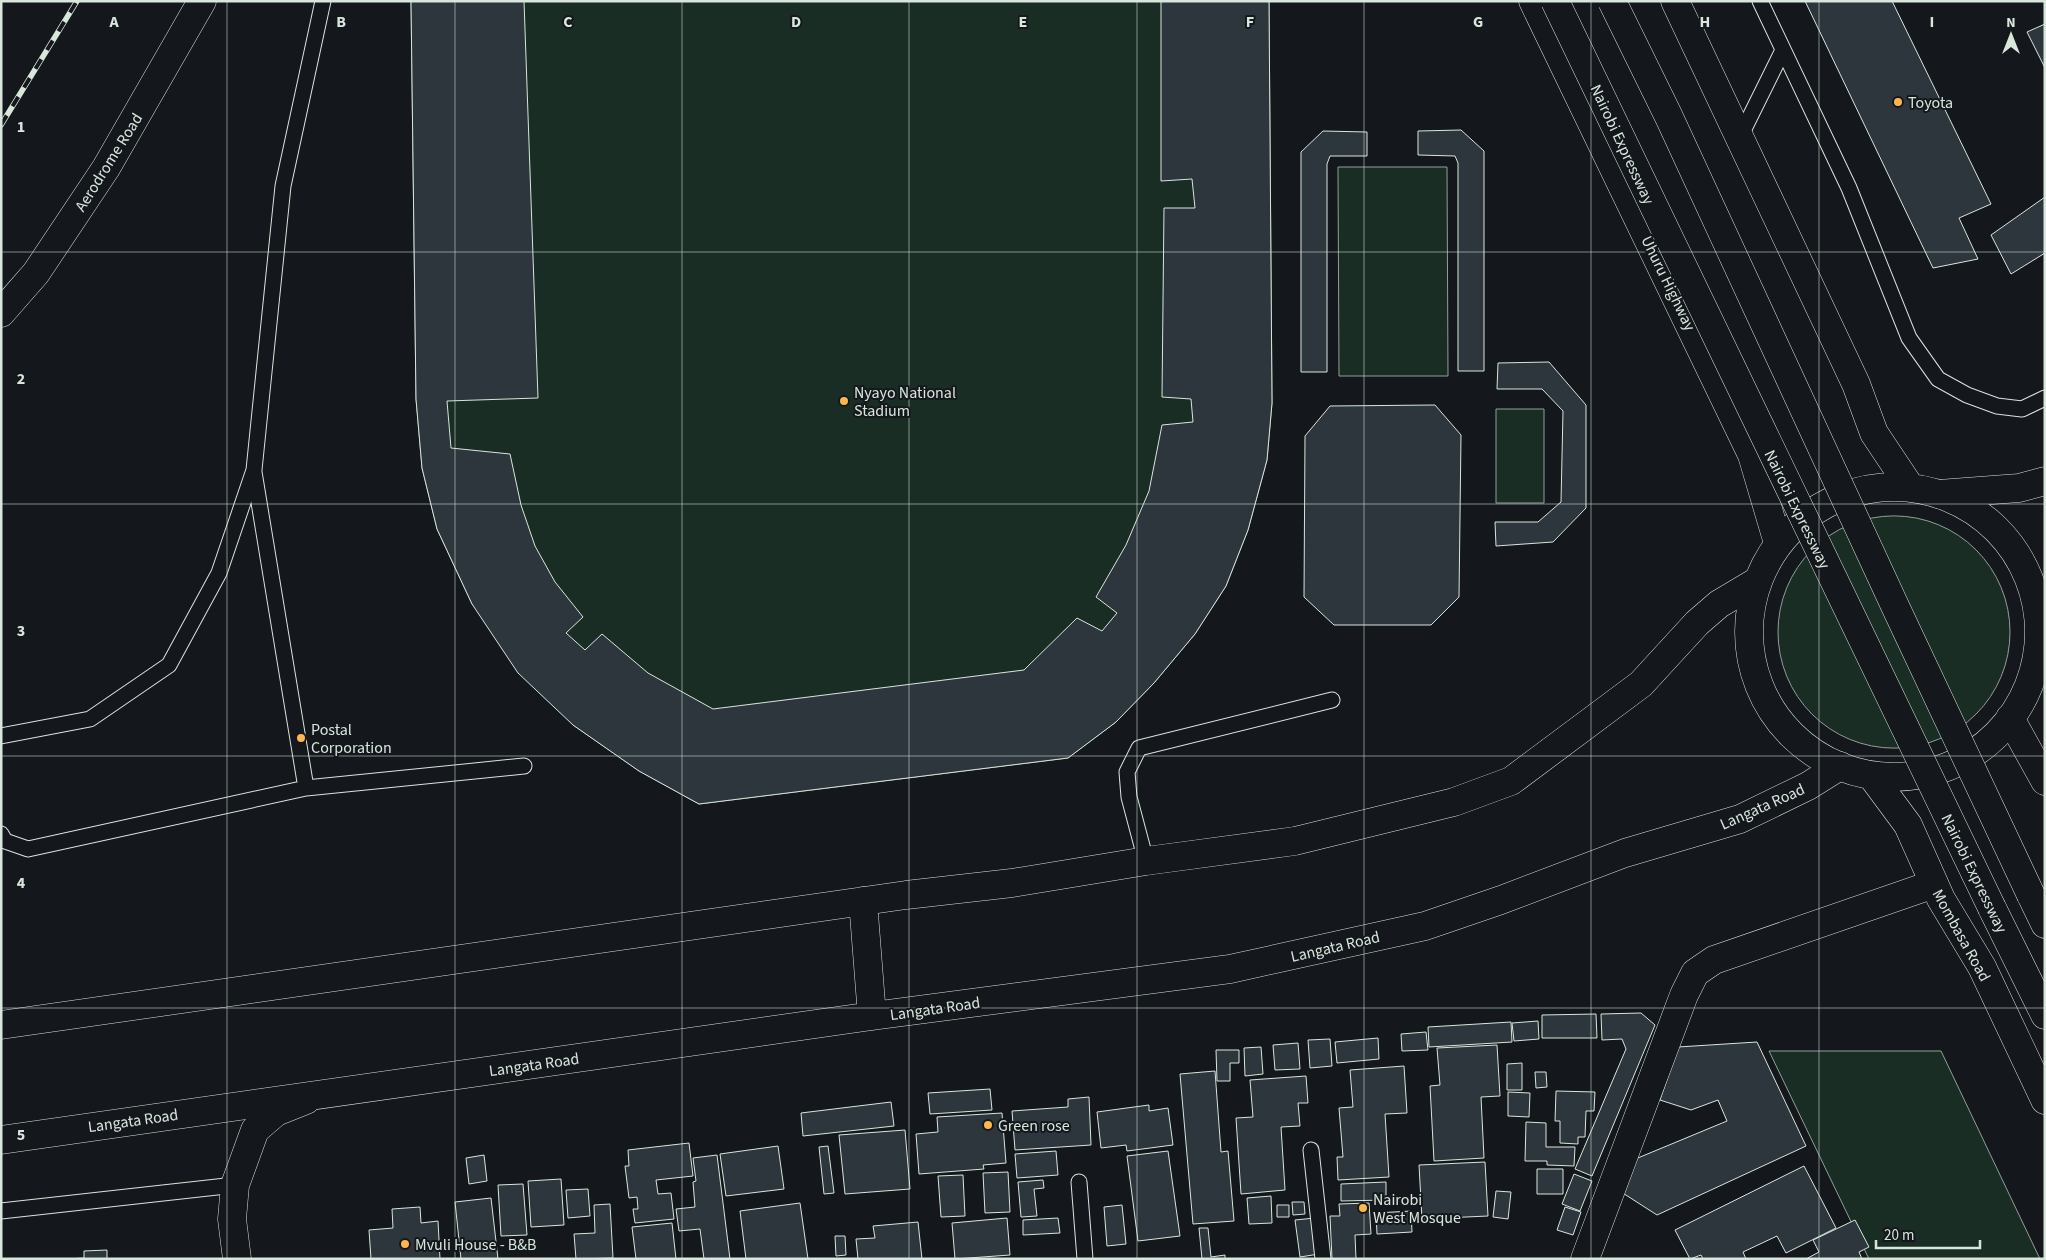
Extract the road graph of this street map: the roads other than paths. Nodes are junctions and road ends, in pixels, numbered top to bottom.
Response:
1 (202, 1) edge
2 (323, 1) edge
3 (1533, 1) edge
4 (1555, 1) edge
5 (1612, 1) edge
6 (1675, 1) edge
7 (1760, 1) edge
8 (1783, 50) junction
9 (1740, 137) junction
10 (1, 313) edge
11 (2045, 398) edge
12 (254, 470) junction
13 (2045, 481) edge
14 (1910, 487) junction
15 (1939, 494) junction
16 (1778, 543) junction
17 (1756, 582) junction
18 (2042, 613) edge
19 (1332, 700) dead end
20 (2010, 718) junction
21 (1, 736) edge
22 (524, 766) dead end
23 (1840, 766) junction
24 (1871, 775) junction
25 (2045, 781) edge
26 (306, 788) junction
27 (1, 834) edge
28 (1146, 861) junction
29 (1934, 884) junction
30 (863, 902) junction
31 (2045, 924) edge
32 (2045, 1015) edge
33 (872, 1016) junction
34 (1, 1025) edge
35 (324, 1093) junction
36 (2045, 1100) edge
37 (1, 1140) edge
38 (1311, 1150) dead end
39 (1079, 1182) dead end
40 (235, 1185) junction
41 (1, 1211) edge
42 (237, 1259) edge
43 (1085, 1259) edge
44 (1323, 1259) edge
45 (1585, 1259) edge

1 - 10 main road, Aerodrome Road
2 - 12 lane
3 - 16 main road, Uhuru Highway
4 - 32 main road, Nairobi Expressway, bridge
5 - 31 main road, bridge
6 - 9 main road
7 - 8 lane
8 - 9 lane
8 - 11 lane
9 - 14 main road
12 - 21 lane
12 - 26 lane
13 - 15 main road
14 - 15 main road
14 - 16 main road
15 - 18 main road
16 - 17 main road
17 - 23 main road
17 - 28 main road
18 - 20 main road
19 - 28 lane
20 - 24 main road
20 - 25 main road
22 - 26 lane
23 - 24 main road
23 - 33 main road, Langata Road
24 - 29 main road, Mombasa Road
26 - 27 lane
28 - 30 main road
29 - 36 main road, Mombasa Road
29 - 45 main road
30 - 33 main road
30 - 34 main road
33 - 35 main road, Langata Road
35 - 37 main road, Langata Road
35 - 40 main road
38 - 44 lane
39 - 43 lane
40 - 41 lane
40 - 42 main road

